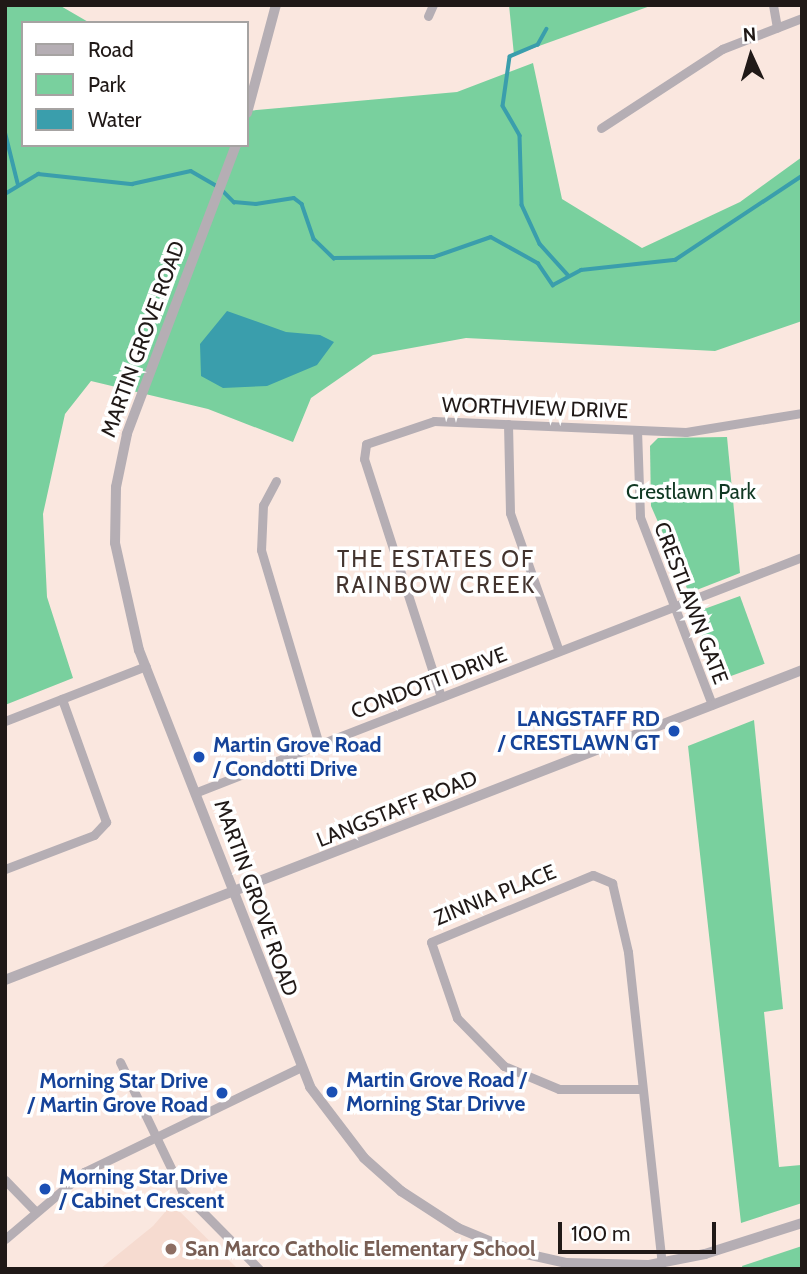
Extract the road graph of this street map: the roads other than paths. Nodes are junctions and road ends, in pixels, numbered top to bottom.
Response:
1 (276, 5) edge
2 (433, 5) edge
3 (773, 5) edge
4 (428, 16) dead end
5 (802, 18) edge
6 (777, 28) junction
7 (248, 109) edge
8 (601, 128) dead end
9 (236, 147) edge
10 (802, 413) edge
11 (508, 424) junction
12 (637, 430) junction
13 (276, 481) dead end
14 (802, 557) edge
15 (674, 606) junction
16 (559, 651) junction
17 (146, 666) junction
18 (802, 670) edge
19 (441, 697) junction
20 (61, 699) junction
21 (712, 705) junction
22 (5, 721) edge
23 (319, 744) junction
24 (197, 792) junction
25 (5, 869) edge
26 (233, 892) junction
27 (5, 980) edge
28 (120, 1062) dead end
29 (301, 1067) junction
30 (642, 1089) junction
31 (154, 1134) junction
32 (5, 1180) edge
33 (35, 1211) junction
34 (802, 1223) edge
35 (5, 1239) edge
36 (662, 1263) junction
37 (259, 1269) edge

1 - 7 street
2 - 4 street
3 - 6 street
5 - 6 street
6 - 8 street
9 - 17 street, MARTIN GROVE ROAD
10 - 12 street, WORTHVIEW DRIVE
11 - 12 street, WORTHVIEW DRIVE
11 - 16 street
11 - 19 street, WORTHVIEW DRIVE
12 - 15 street, CRESTLAWN GATE
13 - 23 street
14 - 15 street
15 - 16 street, CONDOTTI DRIVE
15 - 21 street, CRESTLAWN GATE
16 - 19 street, CONDOTTI DRIVE
17 - 20 street
17 - 24 street, MARTIN GROVE ROAD
18 - 21 street, LANGSTAFF ROAD
19 - 23 street, CONDOTTI DRIVE
20 - 22 street
20 - 25 street
21 - 26 street, LANGSTAFF ROAD
23 - 24 street, CONDOTTI DRIVE
24 - 26 street, MARTIN GROVE ROAD
26 - 27 street, LANGSTAFF ROAD
26 - 29 street, MARTIN GROVE ROAD
28 - 31 street
29 - 31 street
29 - 36 street, MARTIN GROVE ROAD
30 - 30 street, ZINNIA PLACE
30 - 36 street, ZINNIA PLACE
31 - 33 street
31 - 37 street
32 - 33 street
33 - 35 street
34 - 36 street, MARTIN GROVE ROAD

